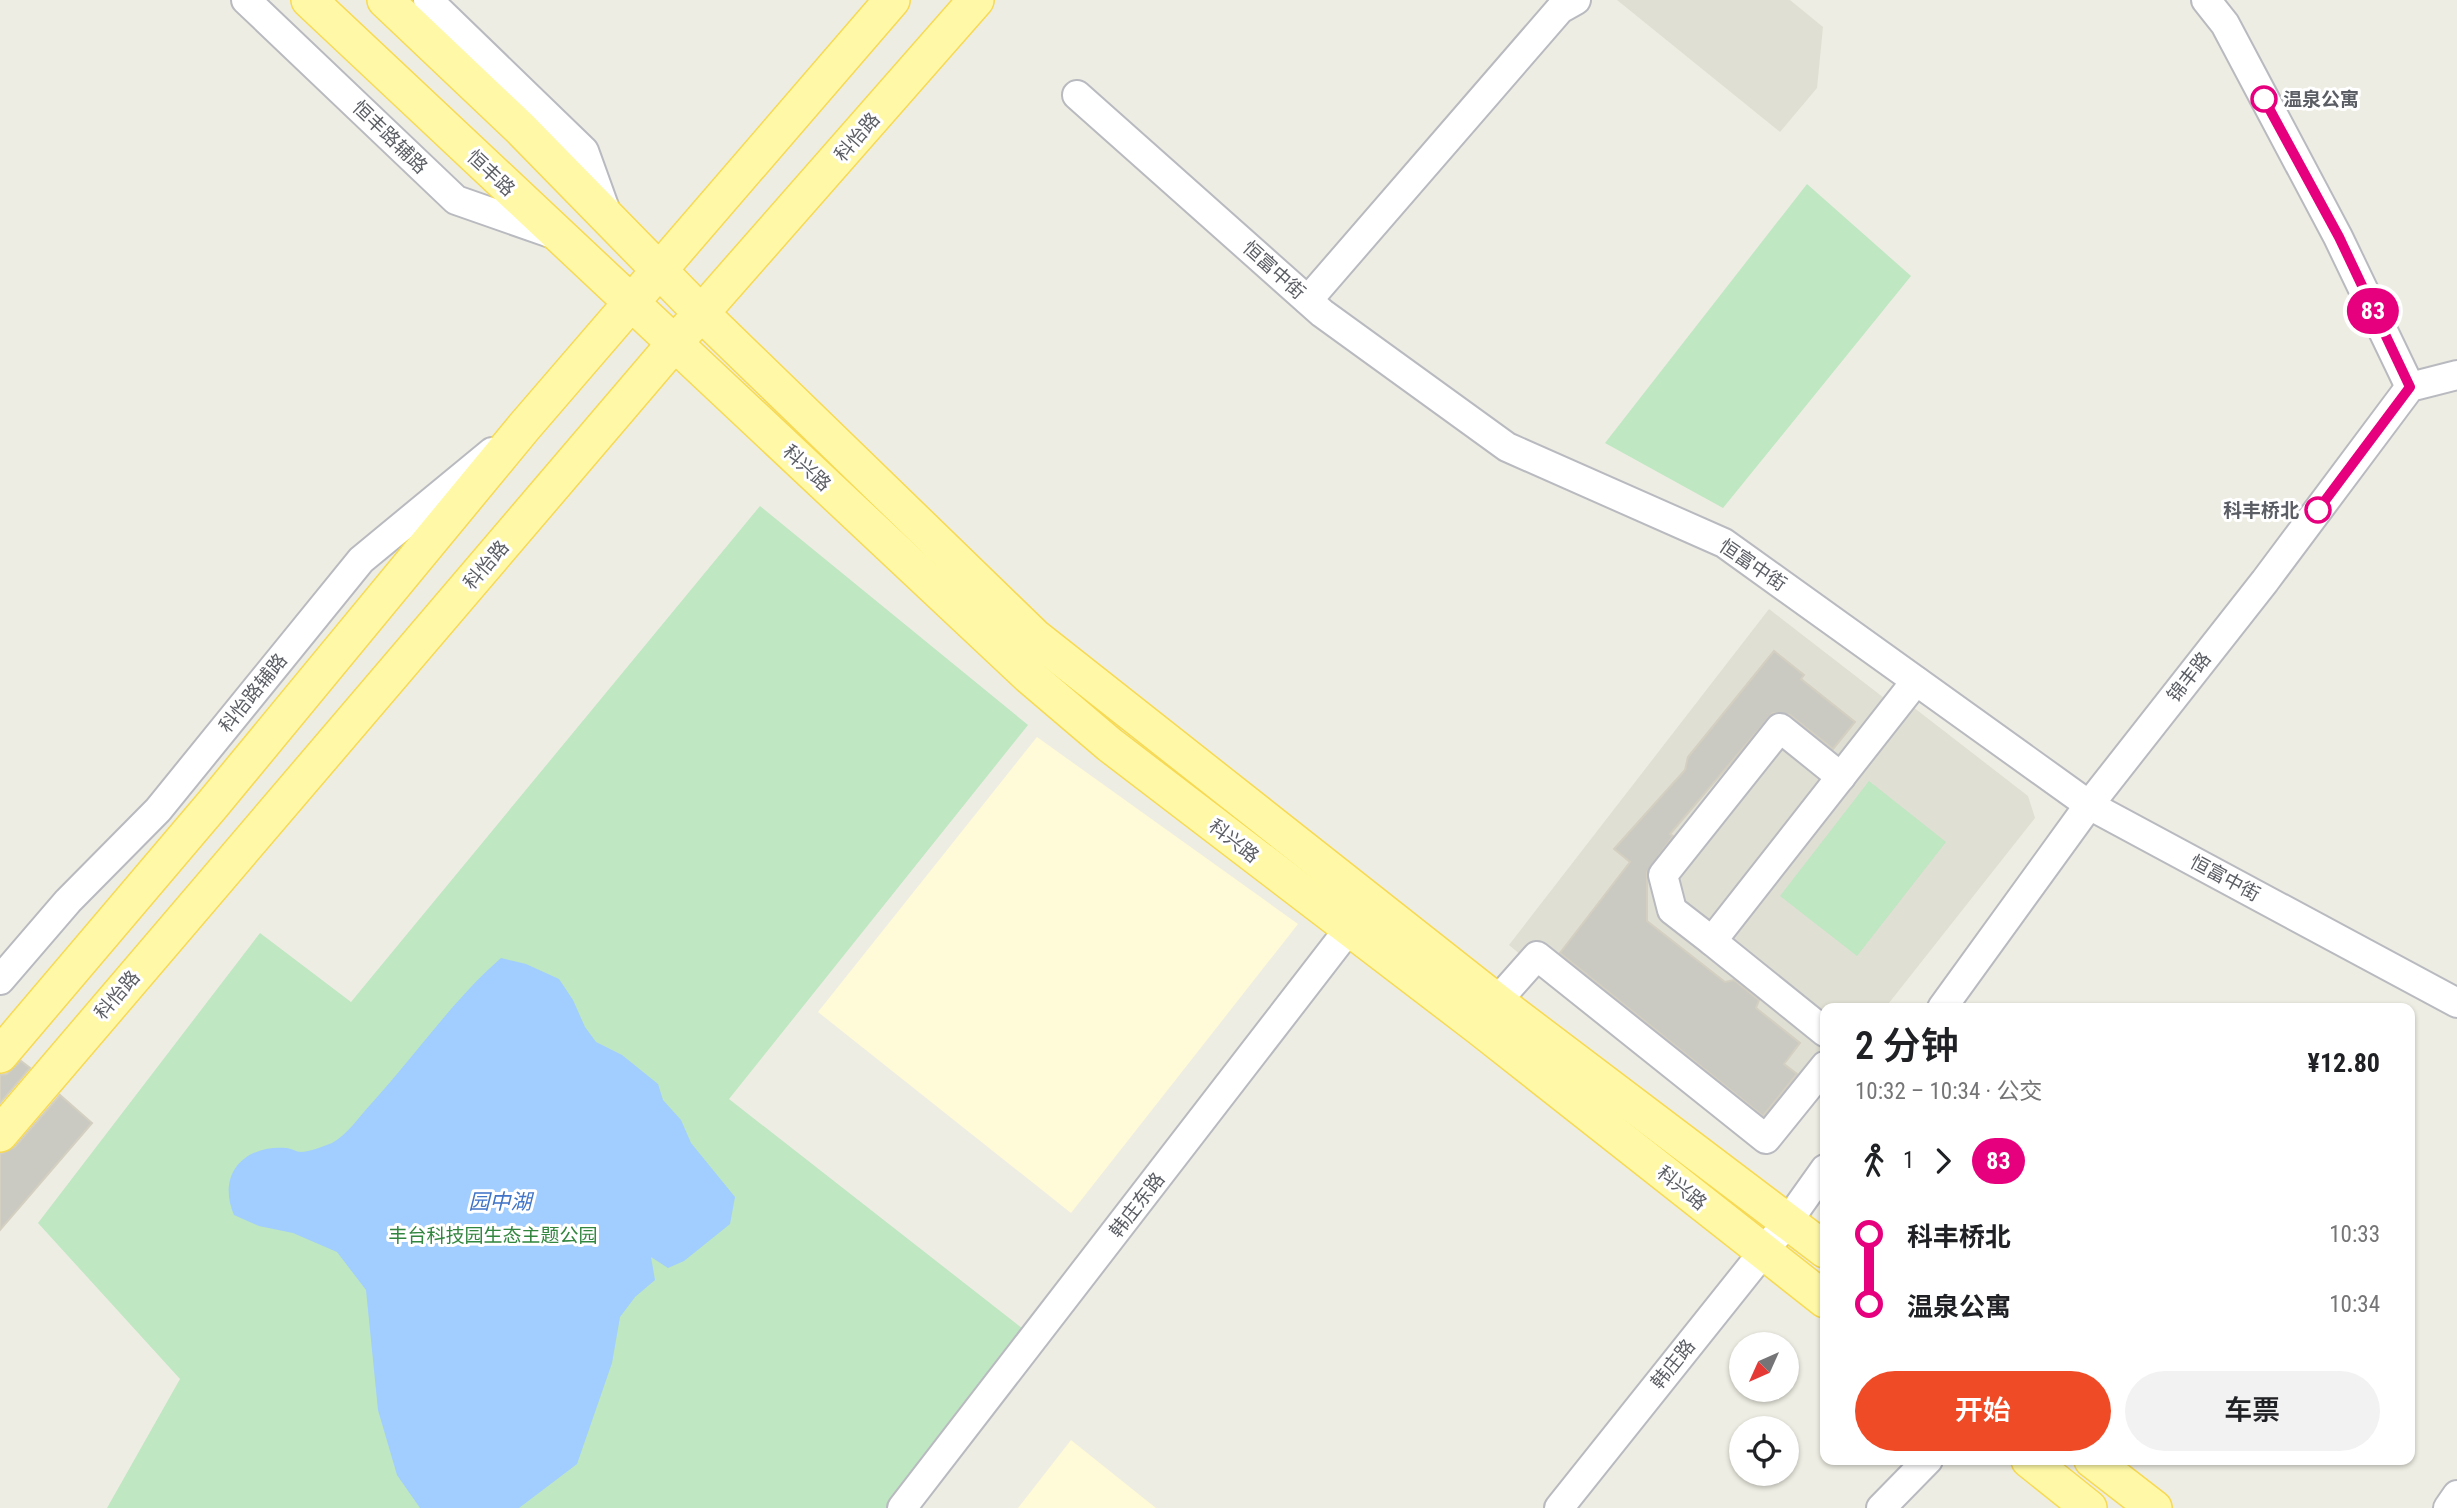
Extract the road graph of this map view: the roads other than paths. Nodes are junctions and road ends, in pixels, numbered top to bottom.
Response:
1 (246, 0) edge
2 (309, 0) edge
3 (385, 0) edge
4 (428, 0) edge
5 (892, 0) edge
6 (976, 0) edge
7 (1576, 0) edge
8 (2206, 0) edge
9 (1077, 95) dead end
10 (607, 215) junction
11 (558, 236) junction
12 (660, 271) junction
13 (1308, 300) junction
14 (631, 305) junction
15 (702, 314) junction
16 (674, 344) junction
17 (2457, 375) edge
18 (2410, 387) junction
19 (524, 427) junction
20 (1916, 681) junction
21 (1841, 777) junction
22 (2089, 805) junction
23 (1360, 915) junction
24 (1712, 941) junction
25 (0, 980) edge
26 (1497, 1001) junction
27 (1946, 1003) edge
28 (2457, 1003) edge
29 (1820, 1028) edge
30 (0, 1055) edge
31 (1820, 1072) edge
32 (0, 1134) edge
33 (1820, 1176) edge
34 (1788, 1221) junction
35 (1820, 1246) edge
36 (1762, 1253) junction
37 (1820, 1296) edge
38 (1923, 1465) edge
39 (2035, 1465) edge
40 (2098, 1465) edge
41 (2457, 1495) edge
42 (902, 1508) edge
43 (1559, 1508) edge
44 (1881, 1508) edge
45 (2089, 1508) edge
46 (2154, 1508) edge
47 (2448, 1508) edge

1 - 11 street, 恒丰路辅路
2 - 11 main road, 恒丰路
3 - 10 main road
4 - 10 street
5 - 12 main road
6 - 15 main road, 科怡路
7 - 13 street
8 - 18 street
9 - 13 street, 恒富中街
10 - 12 main road
11 - 14 main road, 恒丰路
12 - 14 main road
12 - 15 main road
13 - 20 street, 恒富中街
14 - 16 main road, 恒丰路
14 - 19 main road
15 - 16 main road, 科怡路
15 - 23 main road, 科兴路
16 - 23 main road, 科兴路
16 - 32 main road, 科怡路
17 - 18 street
18 - 22 street, 锦丰路
19 - 25 street, 科怡路辅路
19 - 30 main road
20 - 21 street
20 - 22 street, 恒富中街
21 - 24 street
21 - 24 street
22 - 27 street, 锦丰路
22 - 28 street, 恒富中街
23 - 26 main road, 科兴路
23 - 36 main road, 科兴路
23 - 42 street, 韩庄东路
24 - 29 street
26 - 31 street
26 - 34 main road, 科兴路
33 - 34 street
34 - 35 main road, 科兴路
34 - 36 street, 韩庄路
36 - 37 main road, 科兴路
36 - 43 street, 韩庄路
38 - 44 street
39 - 45 main road
40 - 46 main road
41 - 47 street

